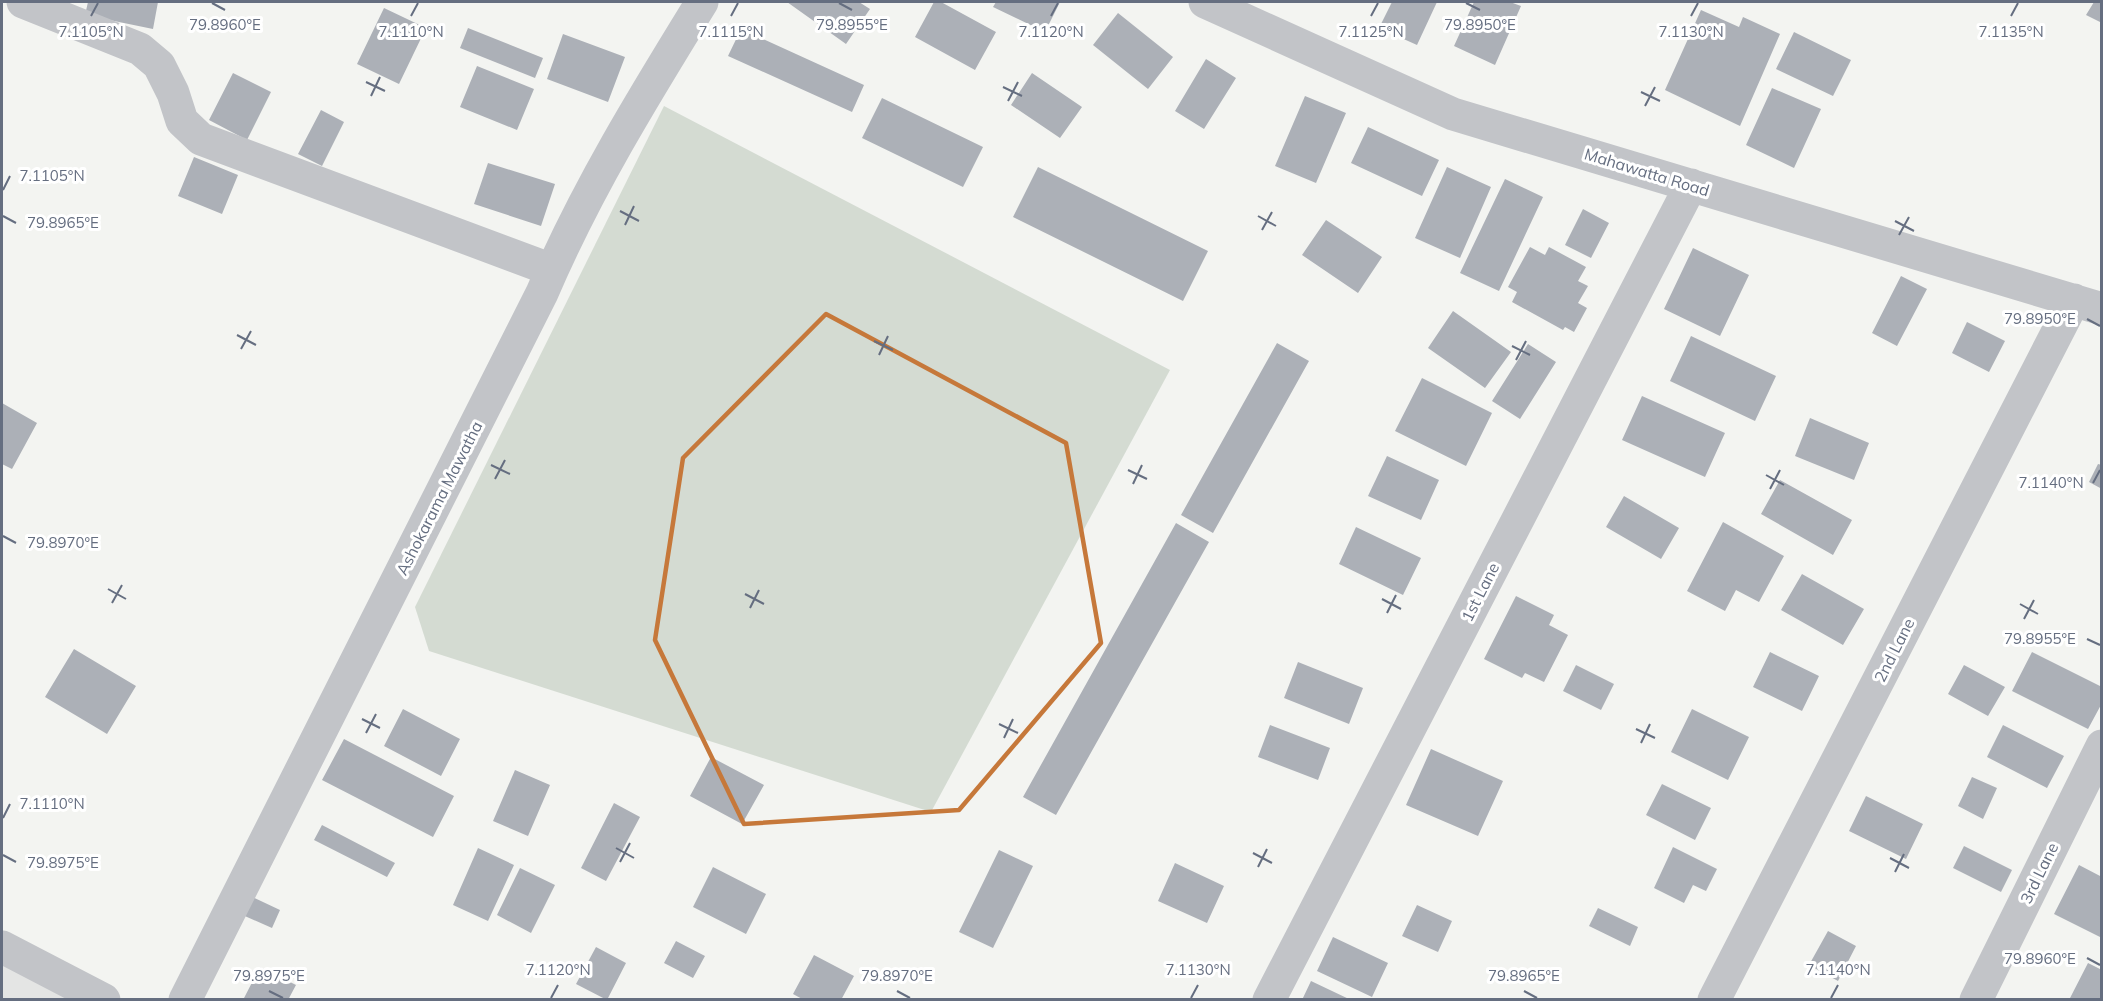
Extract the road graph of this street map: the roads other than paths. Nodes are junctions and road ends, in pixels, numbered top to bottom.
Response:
1 (23, 2) edge
2 (702, 2) edge
3 (1205, 2) edge
4 (1691, 185) junction
5 (552, 270) junction
6 (2088, 304) edge
7 (2102, 746) edge
8 (2, 947) edge
9 (104, 999) edge
10 (185, 999) edge
11 (1269, 999) edge
12 (1714, 999) edge
13 (1976, 999) edge

1 - 5 street
2 - 5 street, Ashokarama Mawatha
3 - 4 street, Mahawatta Road
4 - 6 street, Mahawatta Road
4 - 11 street, 1st Lane
5 - 10 street, Ashokarama Mawatha
6 - 12 street, 2nd Lane
7 - 13 street, 3rd Lane
8 - 9 street

